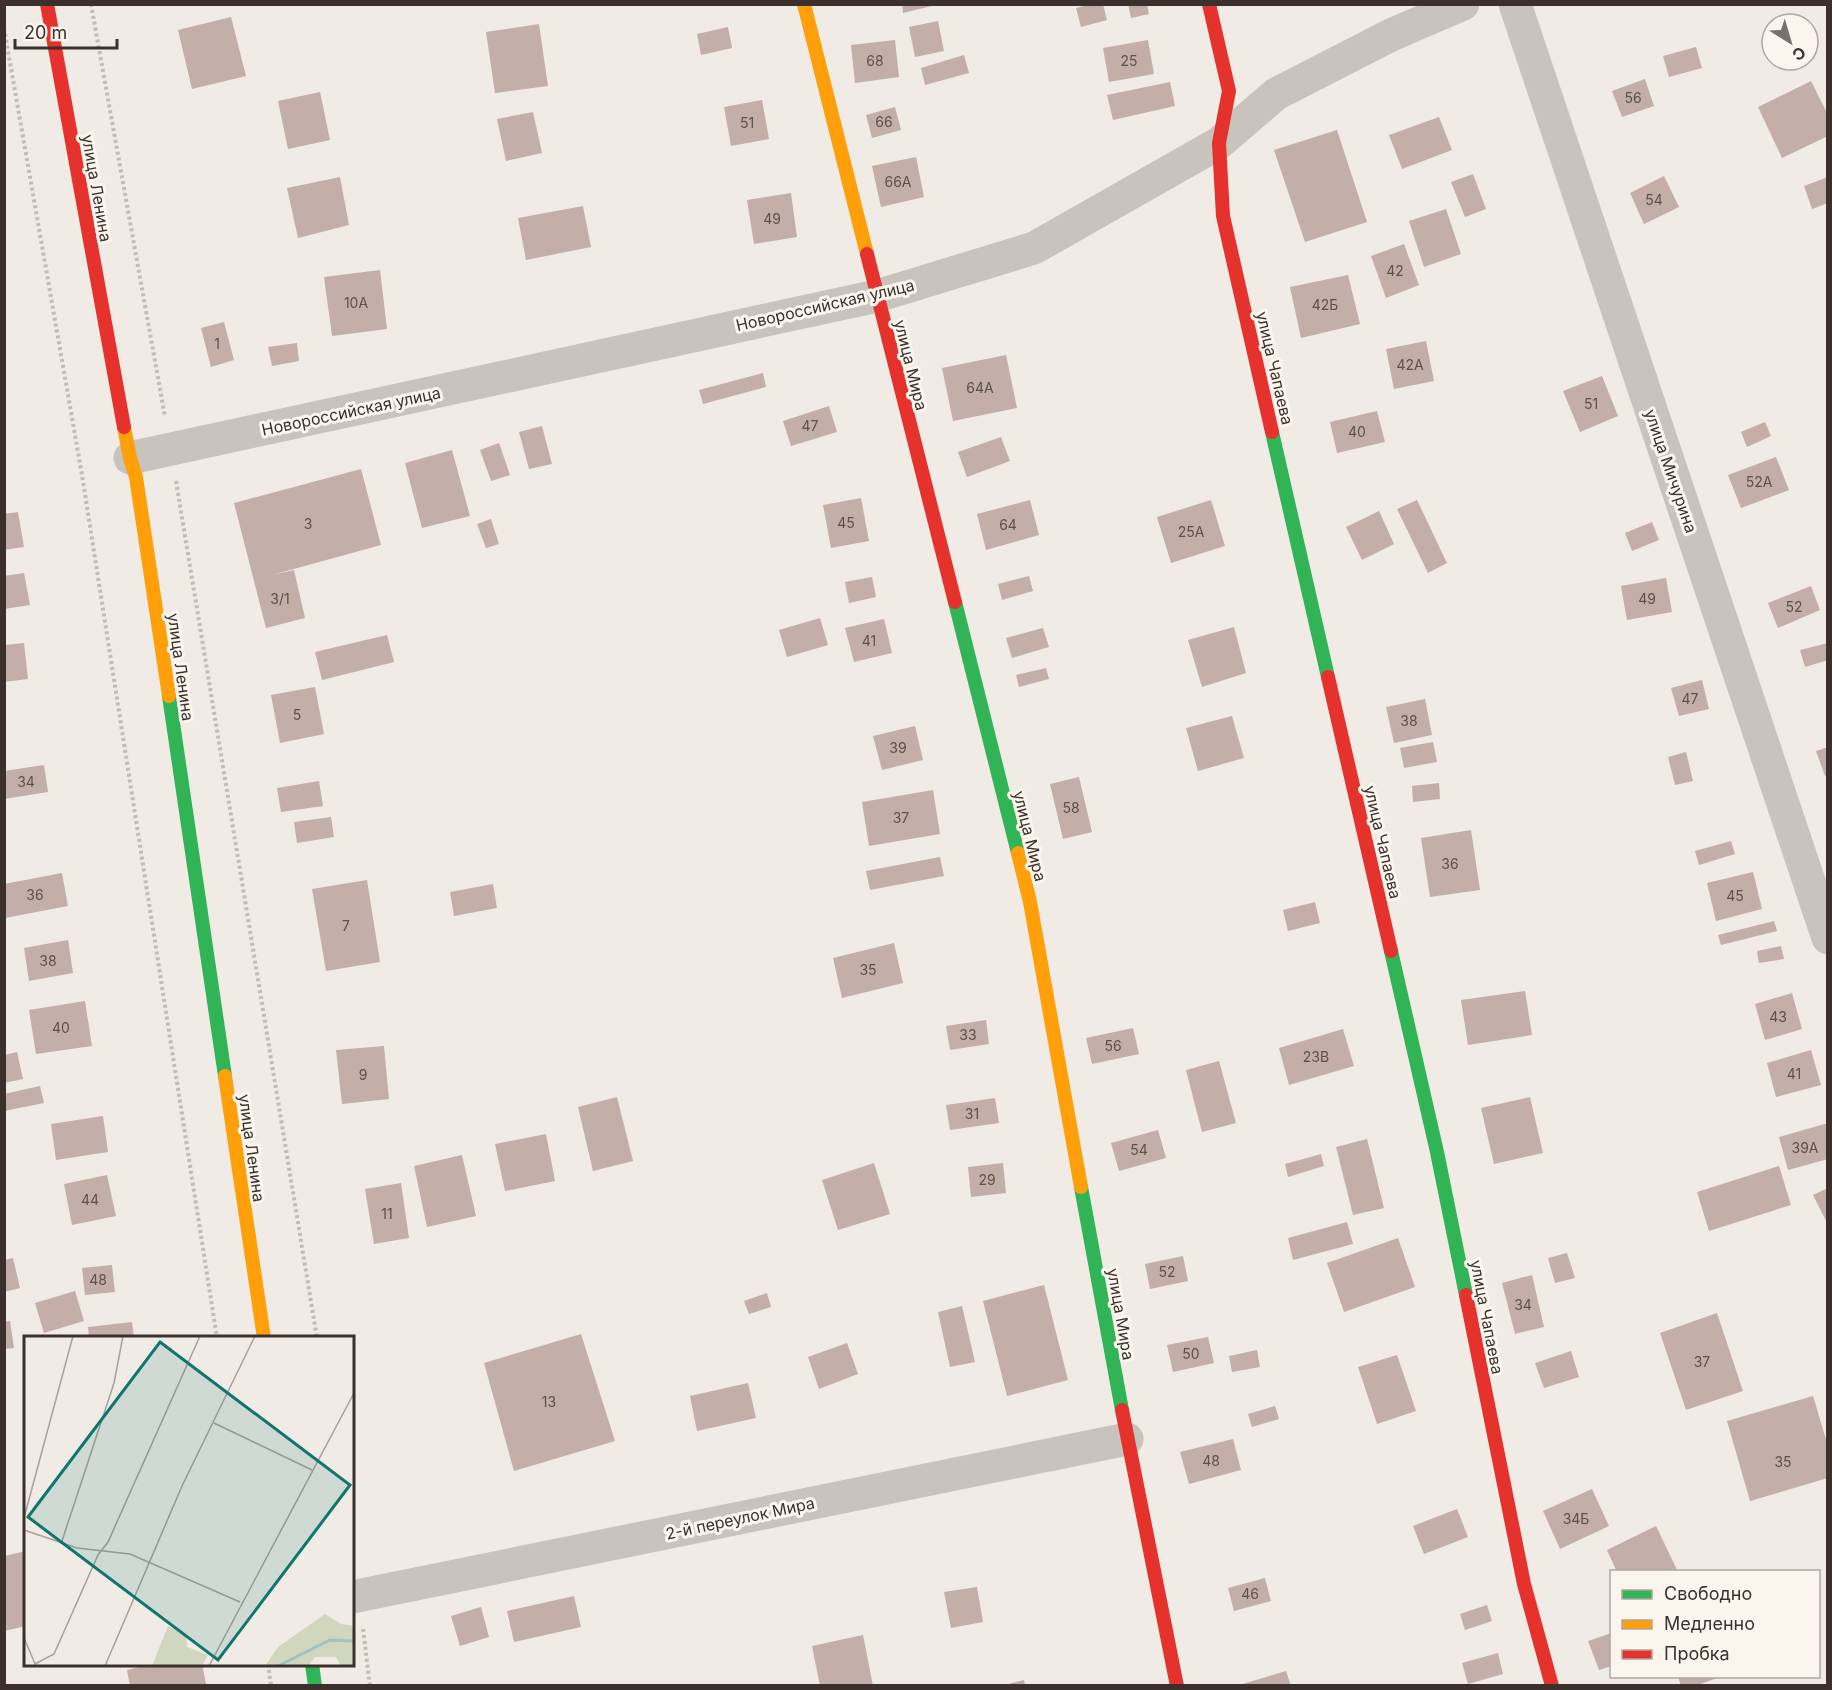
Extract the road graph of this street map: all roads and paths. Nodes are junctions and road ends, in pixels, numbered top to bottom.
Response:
1 (47, 4) edge
2 (91, 4) edge
3 (804, 4) edge
4 (1209, 4) edge
5 (1463, 4) edge
6 (1515, 4) edge
7 (4, 28) edge
8 (1219, 143) junction
9 (877, 296) junction
10 (171, 450) junction
11 (130, 458) junction
12 (1827, 938) edge
13 (217, 1336) edge
14 (264, 1336) edge
15 (317, 1336) edge
16 (1127, 1439) junction
17 (354, 1597) edge
18 (268, 1666) edge
19 (312, 1666) edge
20 (271, 1686) edge
21 (315, 1686) edge
22 (1178, 1686) edge
23 (1552, 1686) edge

1 - 11 street, улица Ленина
2 - 10 path
3 - 9 street, улица Мира
4 - 8 street, улица Чапаева
5 - 8 street, Новороссийская улица
6 - 12 street, улица Мичурина
7 - 13 path
8 - 9 street, Новороссийская улица
8 - 23 street, улица Чапаева
9 - 10 street, Новороссийская улица
9 - 16 street, улица Мира
10 - 11 street, Новороссийская улица
10 - 15 path
11 - 14 street, улица Ленина
16 - 17 street, 2-й переулок Мира
16 - 22 street, улица Мира
18 - 20 path
19 - 21 street

